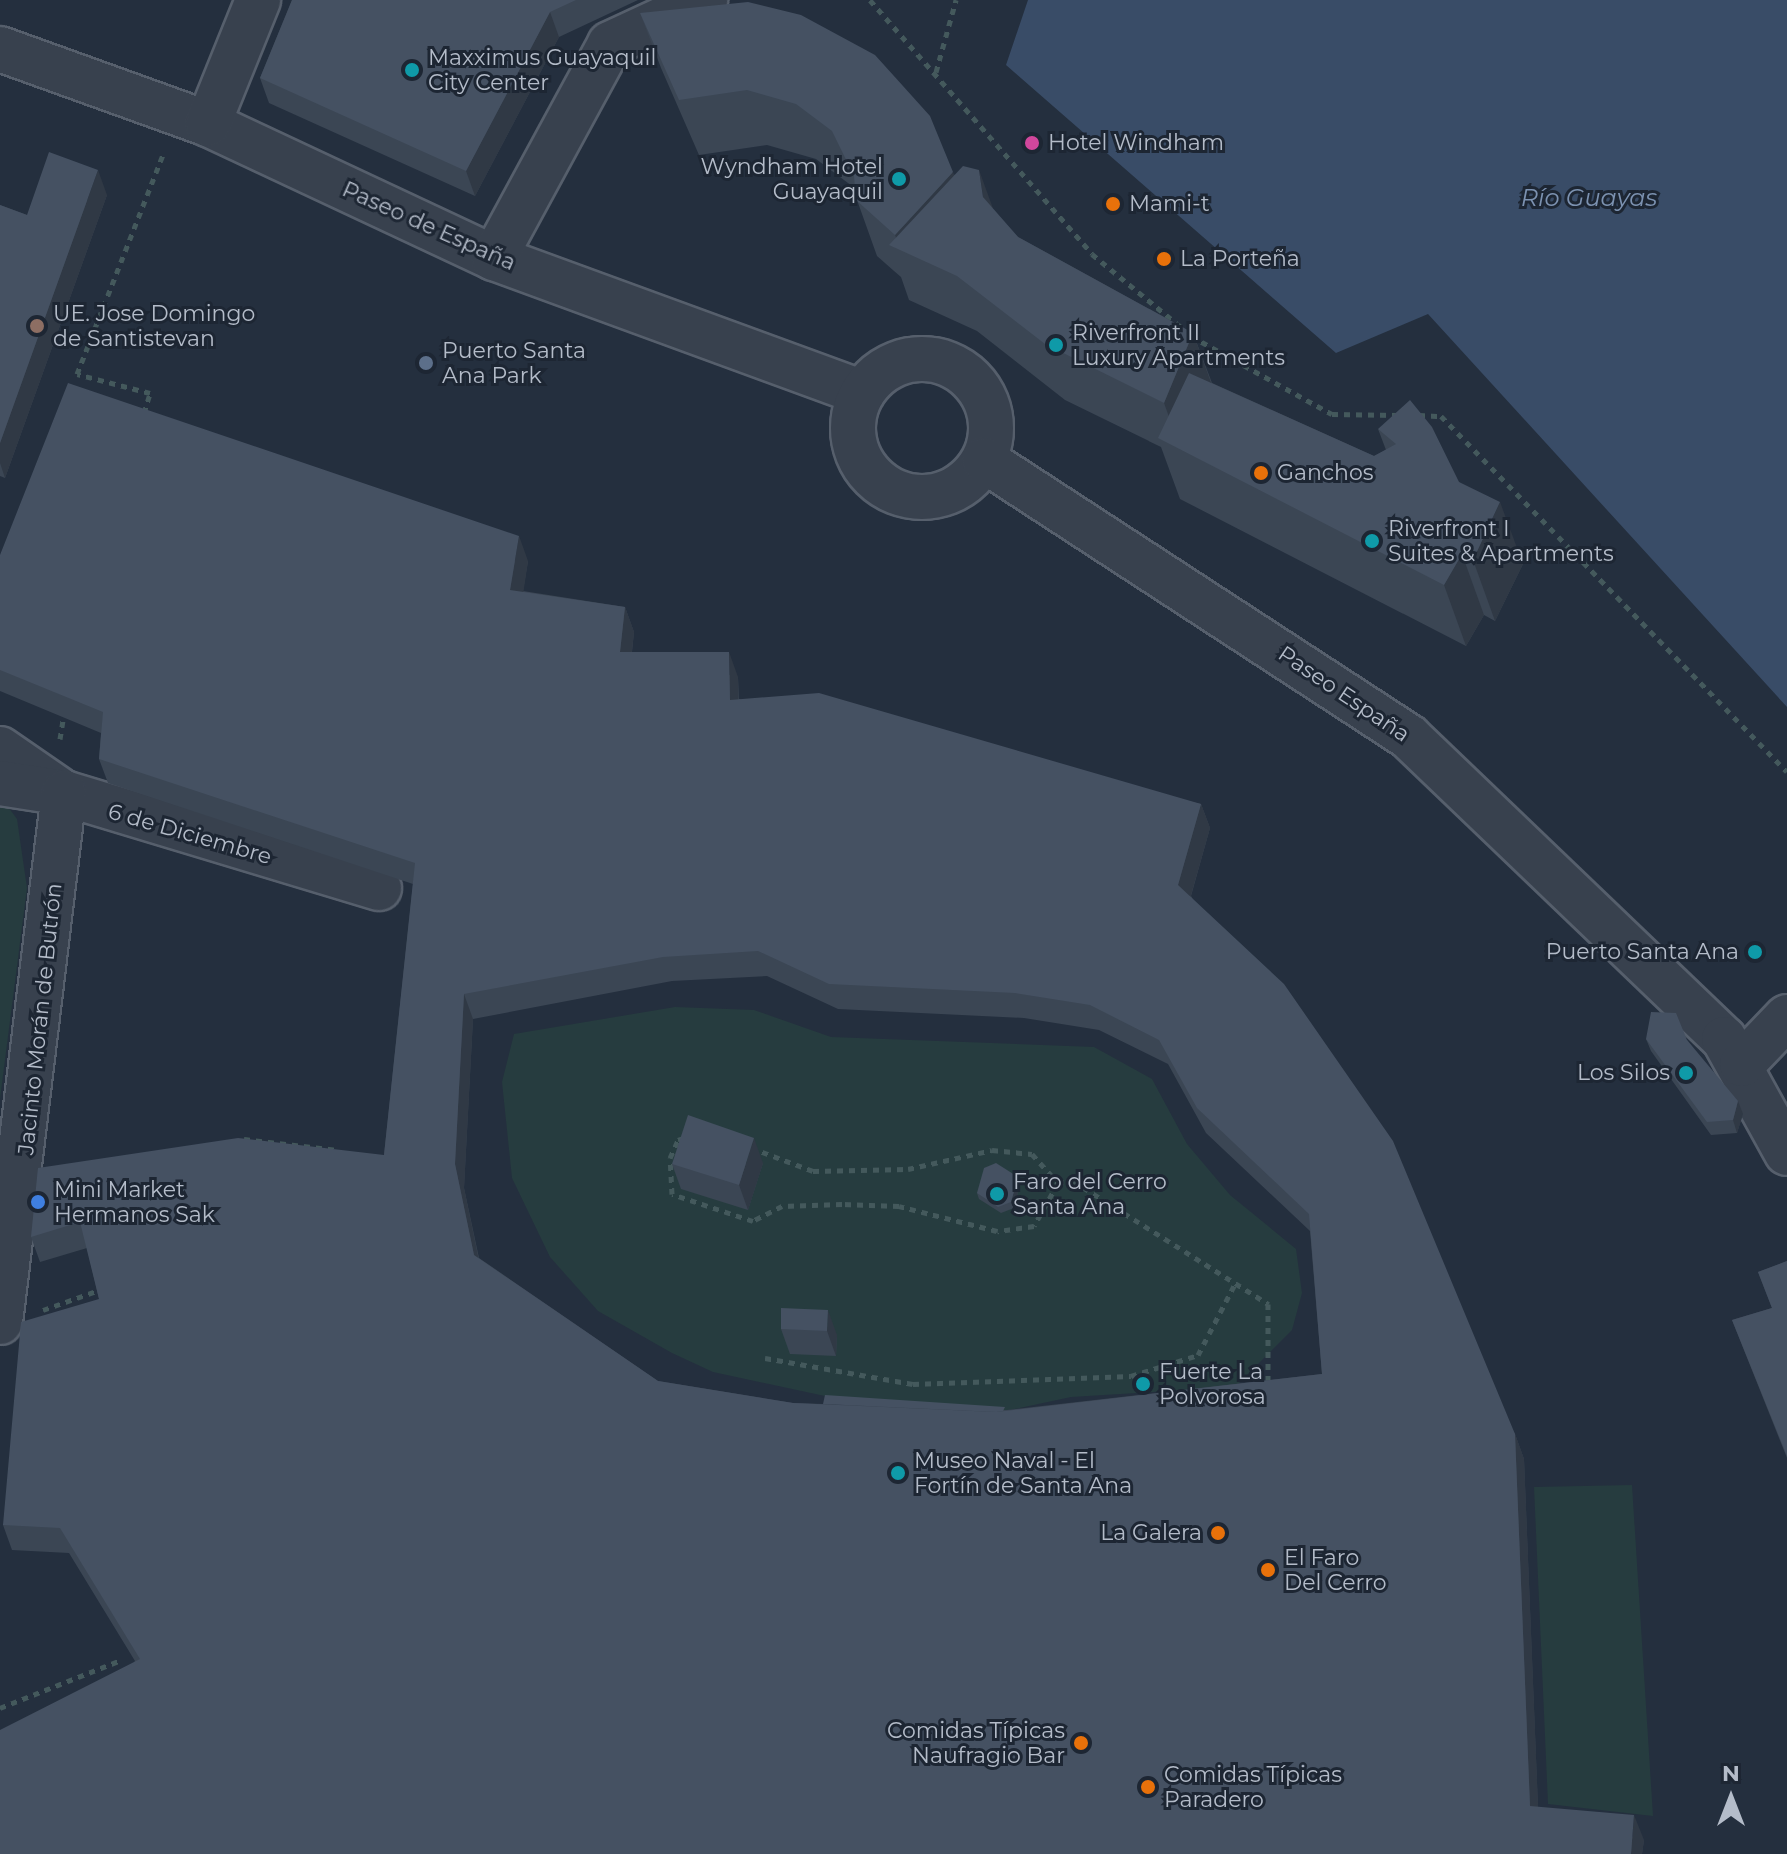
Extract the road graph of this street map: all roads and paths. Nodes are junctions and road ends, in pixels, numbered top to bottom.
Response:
1 (258, 0) edge
2 (705, 0) edge
3 (870, 0) edge
4 (956, 0) edge
5 (0, 49) edge
6 (936, 73) junction
7 (194, 119) junction
8 (494, 258) junction
9 (862, 393) junction
10 (140, 430) edge
11 (984, 460) junction
12 (65, 707) edge
13 (0, 749) edge
14 (1787, 772) edge
15 (0, 783) edge
16 (64, 793) junction
17 (379, 888) edge
18 (1787, 1017) edge
19 (1742, 1064) junction
20 (237, 1140) edge
21 (341, 1150) edge
22 (1787, 1153) edge
23 (1058, 1183) junction
24 (1236, 1282) junction
25 (118, 1284) edge
26 (15, 1318) edge
27 (765, 1358) dead end
28 (1267, 1399) edge
29 (121, 1660) edge
30 (0, 1708) edge

1 - 7 street
2 - 8 street
3 - 6 path
4 - 6 path
5 - 7 street, Paseo de España
6 - 14 path
7 - 8 street, Paseo de España
7 - 10 path
8 - 9 street, Paseo de España
9 - 11 street
9 - 11 street
11 - 19 street, Paseo España
12 - 16 path
13 - 16 street
15 - 16 street, 6 de Diciembre
16 - 17 street, 6 de Diciembre
16 - 26 street, Jacinto Morán de Butrón
18 - 19 street
19 - 22 street, Paseo España
20 - 21 path
23 - 23 path
23 - 24 path
24 - 27 path
24 - 28 path
25 - 26 path
29 - 30 path

